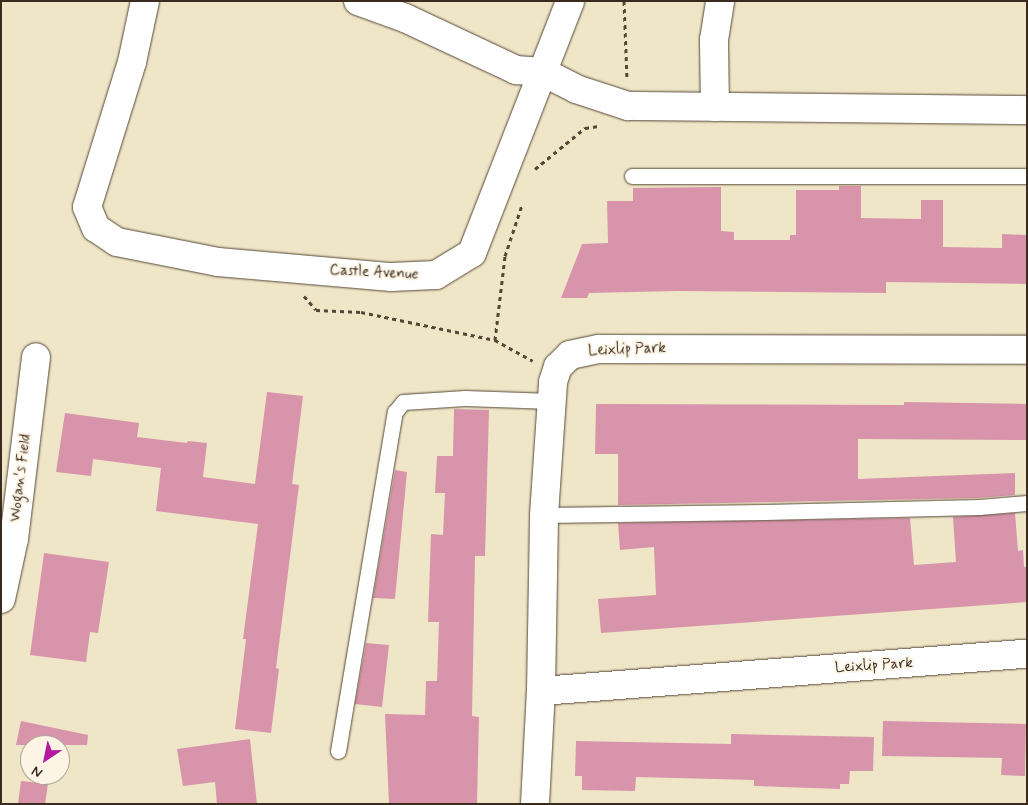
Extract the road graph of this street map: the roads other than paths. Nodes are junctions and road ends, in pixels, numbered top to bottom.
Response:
1 (145, 1) edge
2 (358, 1) edge
3 (570, 1) edge
4 (720, 1) edge
5 (543, 72) junction
6 (715, 107) junction
7 (1027, 110) edge
8 (632, 176) dead end
9 (1027, 176) edge
10 (1027, 350) edge
11 (36, 357) dead end
12 (552, 401) junction
13 (1027, 503) edge
14 (544, 515) junction
15 (1, 599) edge
16 (1027, 654) edge
17 (541, 691) junction
18 (338, 751) dead end
19 (535, 804) edge

1 - 5 street, Castle Avenue
2 - 5 street
3 - 5 street, Castle Avenue
4 - 6 street
5 - 6 street
6 - 7 street
8 - 9 lane
10 - 12 street, Leixlip Park
11 - 15 street, Wogan's Field
12 - 14 street
12 - 18 lane
13 - 14 lane
14 - 17 street
16 - 17 street, Leixlip Park
17 - 19 street

